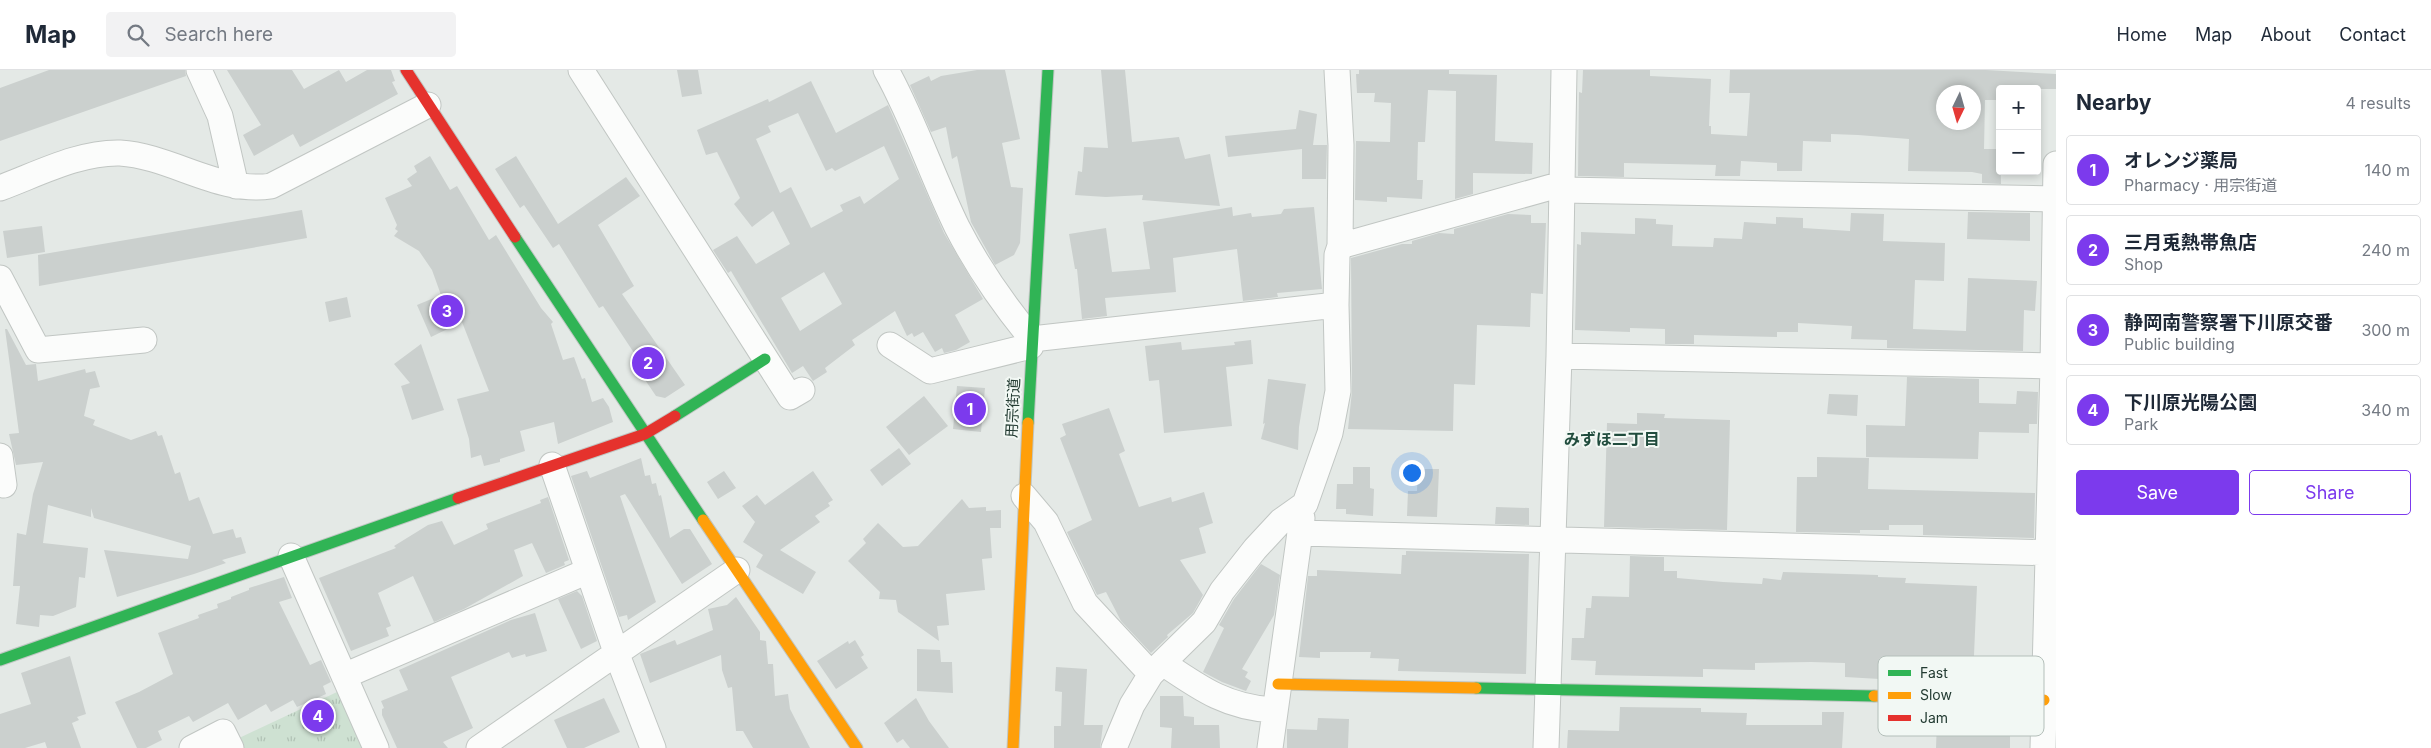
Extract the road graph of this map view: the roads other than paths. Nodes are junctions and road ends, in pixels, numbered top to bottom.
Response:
1 (199, 70) edge
2 (406, 70) edge
3 (886, 70) edge
4 (1048, 70) edge
5 (1338, 70) edge
6 (1564, 70) edge
7 (584, 71) edge
8 (428, 105) junction
9 (2056, 164) edge
10 (236, 186) junction
11 (1562, 187) junction
12 (0, 188) edge
13 (2055, 199) edge
14 (1340, 246) junction
15 (0, 278) edge
16 (1336, 305) junction
17 (144, 340) dead end
18 (1031, 343) junction
19 (890, 345) dead end
20 (1560, 356) junction
21 (765, 359) junction
22 (2053, 366) junction
23 (802, 390) dead end
24 (645, 434) junction
25 (0, 456) edge
26 (552, 465) junction
27 (4, 485) dead end
28 (1024, 496) junction
29 (1305, 504) junction
30 (1300, 533) junction
31 (1554, 541) junction
32 (2052, 553) edge
33 (291, 556) junction
34 (737, 570) junction
35 (588, 571) junction
36 (616, 652) junction
37 (0, 660) edge
38 (1157, 668) junction
39 (344, 676) junction
40 (1278, 684) junction
41 (1547, 690) junction
42 (1878, 697) edge
43 (2044, 700) edge
44 (1275, 710) junction
45 (192, 748) edge
46 (232, 748) edge
47 (376, 748) edge
48 (479, 748) edge
49 (653, 748) edge
50 (857, 748) edge
51 (1013, 748) edge
52 (1114, 748) edge
53 (1270, 748) edge
54 (1546, 748) edge

1 - 10 street
2 - 8 street
3 - 18 street
4 - 18 street, 用宗街道
5 - 14 street
6 - 11 street
7 - 21 street
8 - 10 street
8 - 24 street
9 - 13 street
10 - 12 street
11 - 13 street
11 - 14 street
11 - 20 street
13 - 22 street
14 - 16 street
15 - 17 street
16 - 18 street
16 - 29 street
18 - 19 street
18 - 28 street, 用宗街道
20 - 22 street
20 - 31 street
21 - 23 street
21 - 24 street
22 - 32 street
24 - 26 street
24 - 34 street
25 - 27 street
26 - 33 street
26 - 35 street
28 - 38 street
28 - 51 street, 用宗街道
29 - 30 street
29 - 38 street
30 - 31 street
30 - 40 street
31 - 32 street
31 - 41 street
32 - 43 street
33 - 37 street
33 - 39 street
34 - 36 street
34 - 50 street
35 - 36 street
35 - 39 street
36 - 48 street
36 - 49 street
38 - 44 street
38 - 52 street
39 - 47 street
40 - 41 street
40 - 44 street
41 - 42 street
41 - 54 street
44 - 53 street
45 - 46 street

